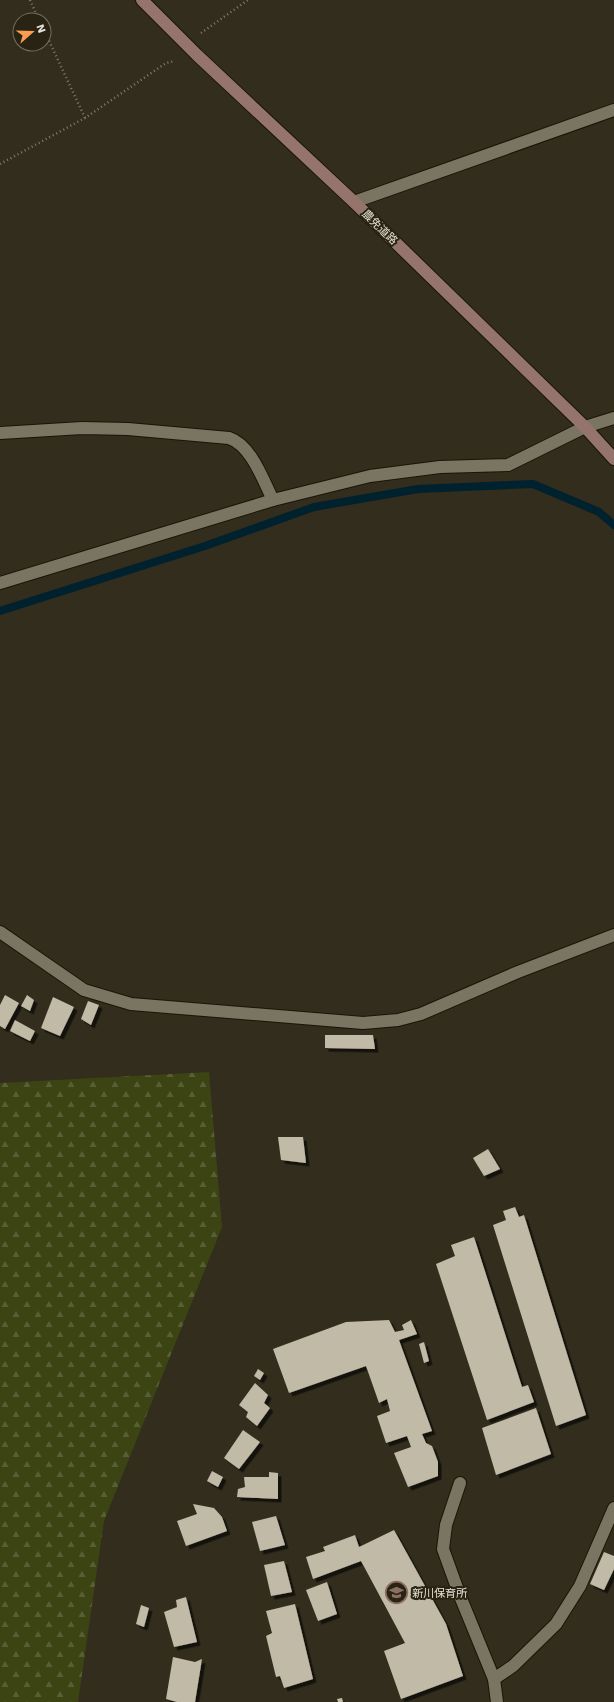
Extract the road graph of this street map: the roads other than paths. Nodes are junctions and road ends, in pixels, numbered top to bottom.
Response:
1 (142, 0) edge
2 (614, 110) edge
3 (354, 202) junction
4 (614, 418) edge
5 (585, 427) junction
6 (0, 433) edge
7 (614, 459) edge
8 (273, 500) junction
9 (0, 583) edge
10 (0, 932) edge
11 (614, 935) edge
12 (460, 1483) dead end
13 (614, 1508) edge
14 (494, 1679) junction
15 (497, 1702) edge

1 - 3 street, 農免道路
2 - 3 street
3 - 5 street, 農免道路
4 - 5 street
5 - 7 street, 農免道路
5 - 8 street
6 - 8 street
8 - 9 street
10 - 11 street
12 - 14 street
13 - 14 street
14 - 15 street

